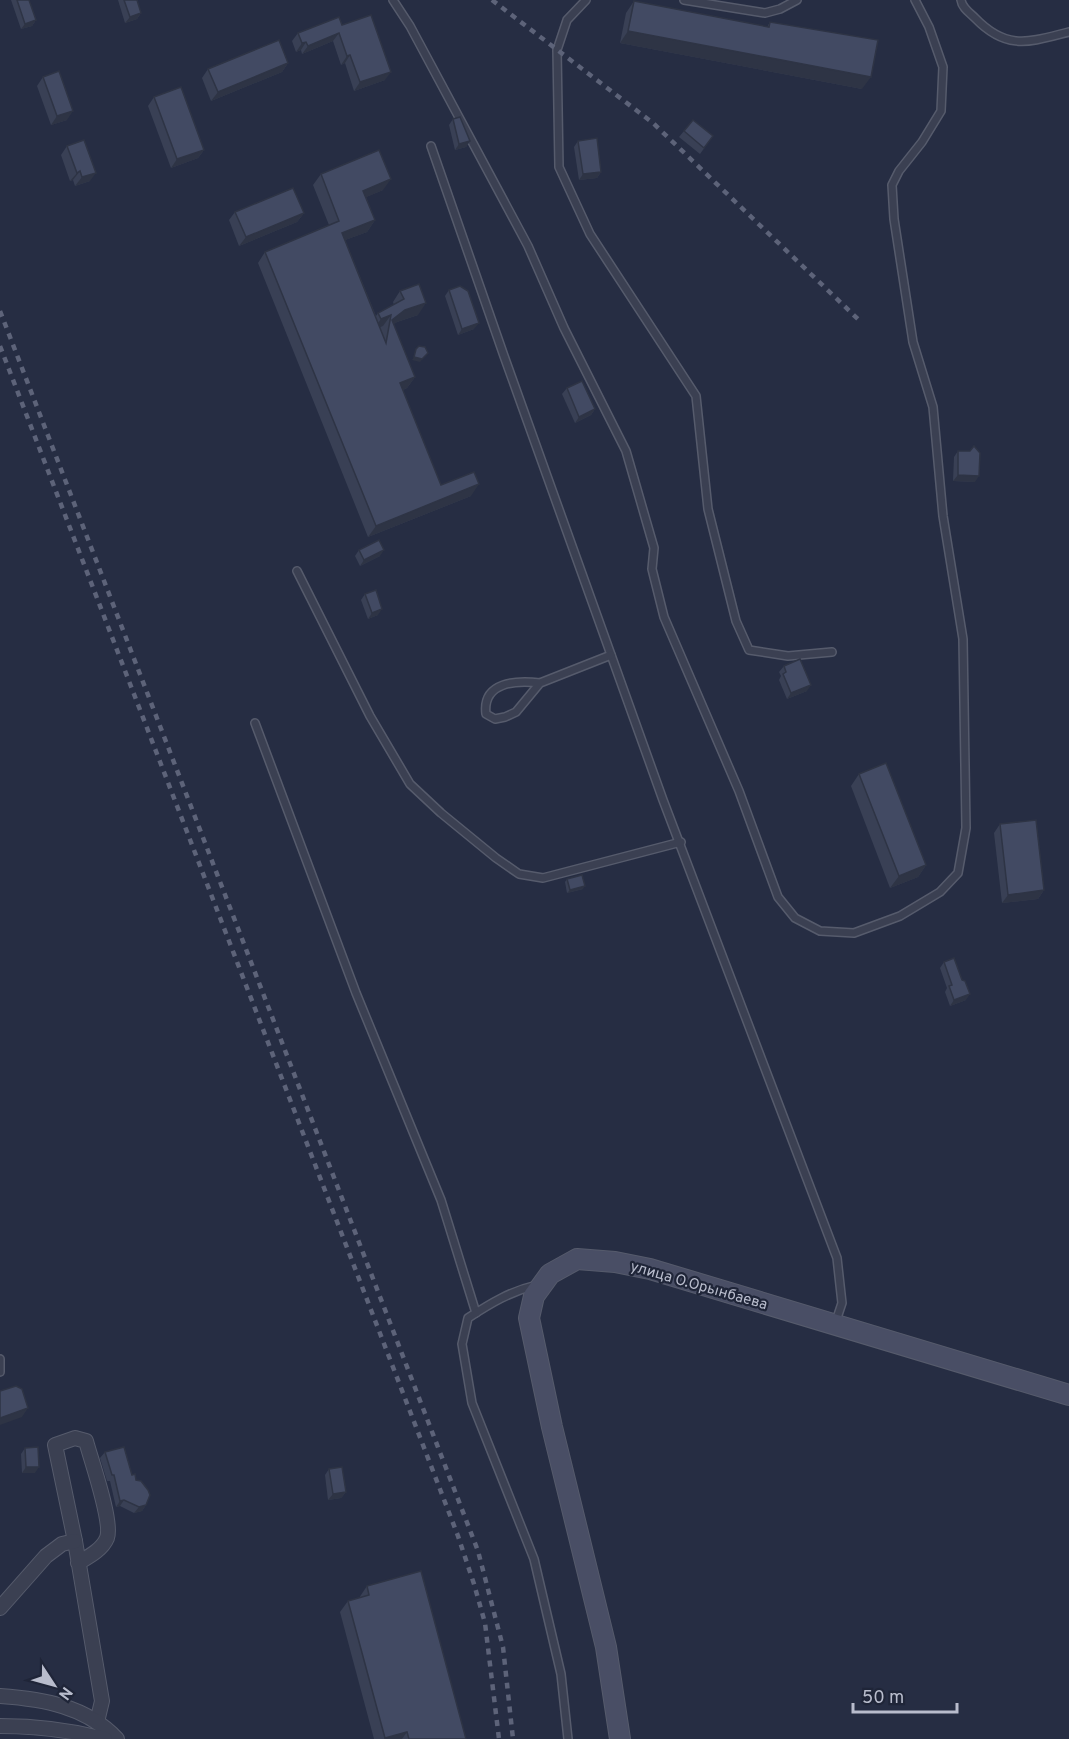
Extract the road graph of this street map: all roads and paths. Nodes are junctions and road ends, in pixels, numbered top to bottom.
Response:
1 (393, 0) edge
2 (586, 0) edge
3 (684, 0) edge
4 (797, 0) edge
5 (915, 0) edge
6 (961, 0) edge
7 (1069, 32) edge
8 (431, 146) dead end
9 (297, 571) dead end
10 (832, 652) dead end
11 (611, 655) junction
12 (540, 682) junction
13 (255, 723) dead end
14 (681, 842) junction
15 (543, 1284) junction
16 (476, 1313) junction
17 (835, 1324) junction
18 (0, 1359) edge
19 (0, 1372) edge
20 (1069, 1395) edge
21 (75, 1541) junction
22 (78, 1563) junction
23 (0, 1608) edge
24 (0, 1696) edge
25 (58, 1706) junction
26 (97, 1722) junction
27 (0, 1726) edge
28 (42, 1728) junction
29 (105, 1739) edge
30 (117, 1739) edge
31 (568, 1739) edge
32 (620, 1739) edge

1 - 5 lane
2 - 10 lane
3 - 4 lane
6 - 7 lane
8 - 11 lane
9 - 14 lane
11 - 12 lane
11 - 14 lane
12 - 12 lane
13 - 16 lane
14 - 17 lane
15 - 16 lane
15 - 17 street, улица О.Орынбаева
15 - 32 street, улица О.Орынбаева
16 - 31 lane
17 - 20 street, улица О.Орынбаева
18 - 19 lane
21 - 22 street
21 - 22 street
21 - 23 street
22 - 26 street
24 - 25 street
25 - 26 street
25 - 28 street
26 - 30 street
27 - 28 street
28 - 29 street

